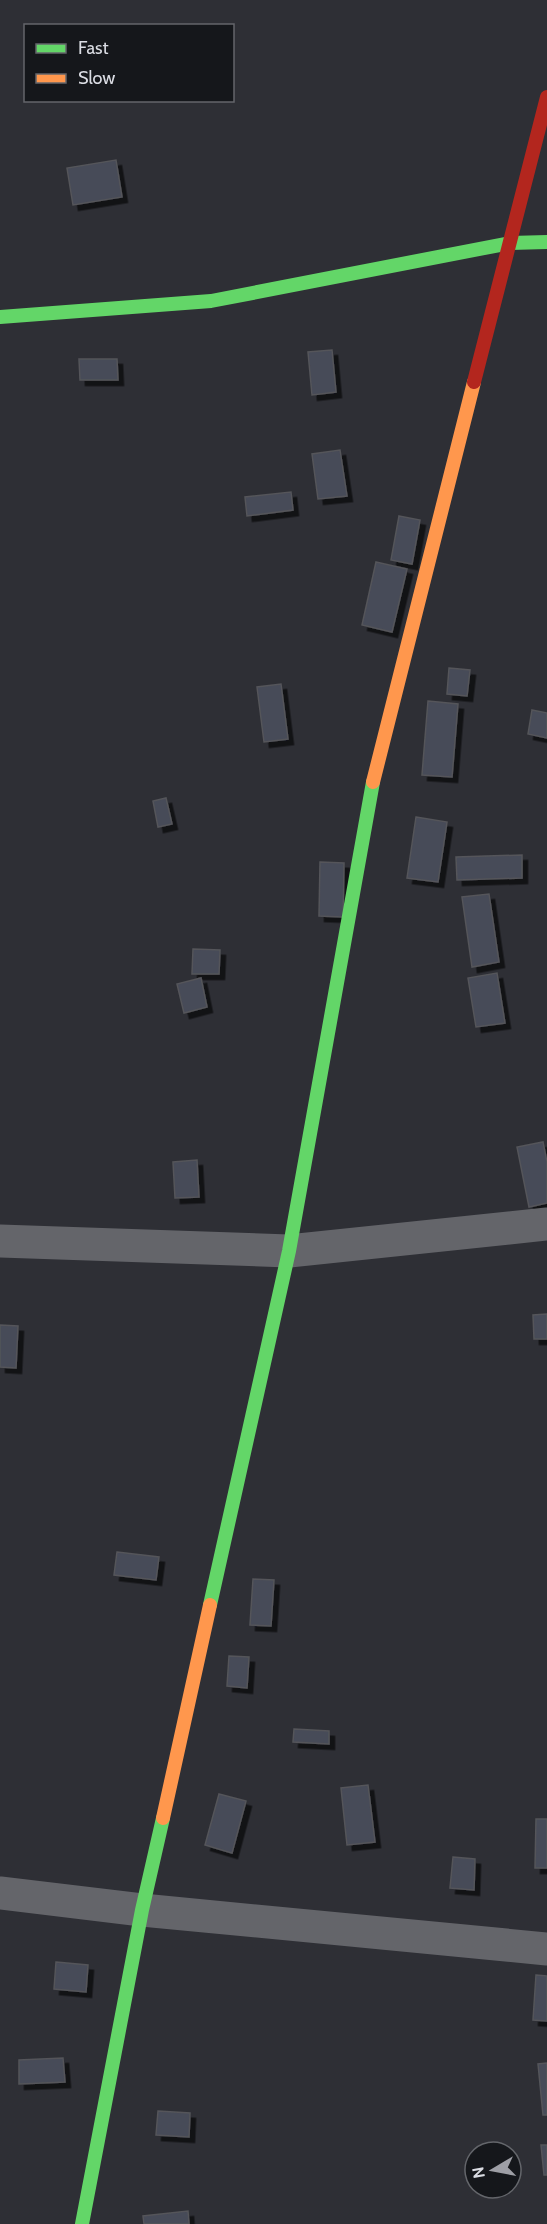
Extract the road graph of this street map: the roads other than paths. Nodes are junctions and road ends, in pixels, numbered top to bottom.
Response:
1 (547, 97) edge
2 (547, 242) edge
3 (510, 243) junction
4 (0, 317) edge
5 (547, 1224) edge
6 (0, 1241) edge
7 (290, 1251) junction
8 (0, 1893) edge
9 (142, 1910) junction
10 (547, 1948) edge
11 (82, 2224) edge

1 - 3 street
2 - 3 street
3 - 4 street
3 - 7 street
5 - 7 street
6 - 7 street
7 - 9 street
8 - 9 street
9 - 10 street
9 - 11 street

